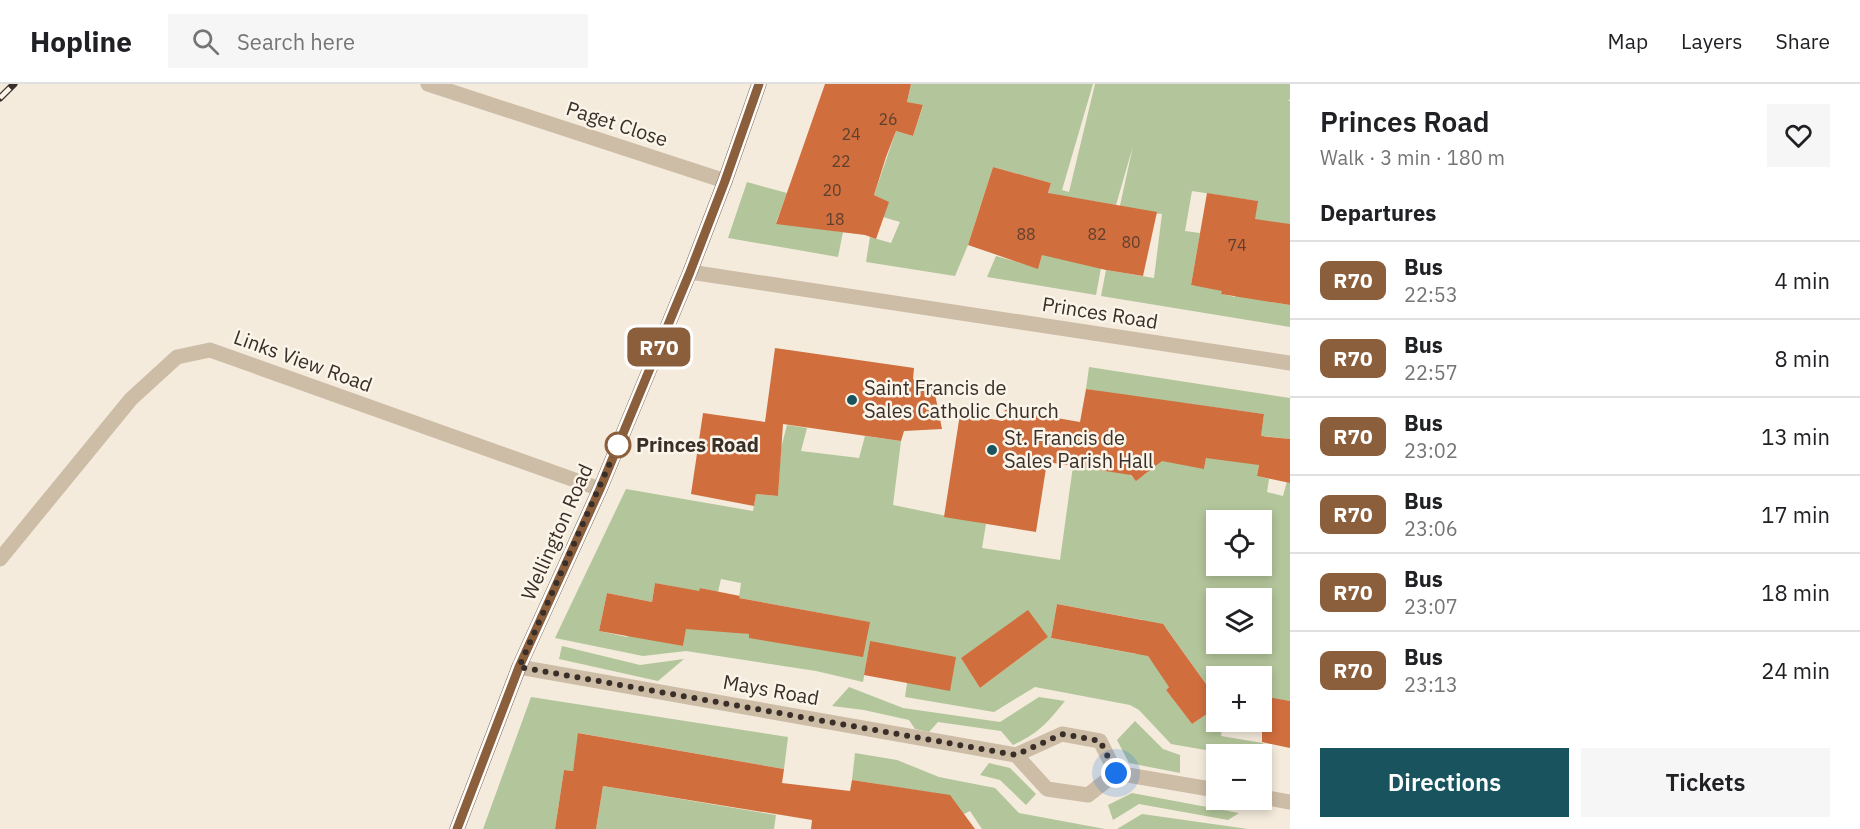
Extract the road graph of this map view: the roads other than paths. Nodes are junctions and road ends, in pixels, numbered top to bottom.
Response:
1 (428, 84) edge
2 (759, 84) edge
3 (725, 181) junction
4 (690, 272) junction
5 (1290, 363) edge
6 (600, 489) junction
7 (0, 559) edge
8 (519, 667) junction
9 (1016, 755) junction
10 (1116, 773) junction
11 (1206, 788) edge
12 (1272, 799) edge
13 (1290, 802) edge
14 (457, 829) edge

1 - 3 street, Paget Close
2 - 3 main road, Wellington Road
3 - 4 main road, Wellington Road
4 - 5 street, Princes Road
4 - 6 main road, Wellington Road
6 - 7 street, Links View Road
6 - 8 main road, Wellington Road
8 - 9 street, Mays Road
8 - 14 main road, Wellington Road
9 - 10 street
9 - 10 street
10 - 11 street
12 - 13 street

